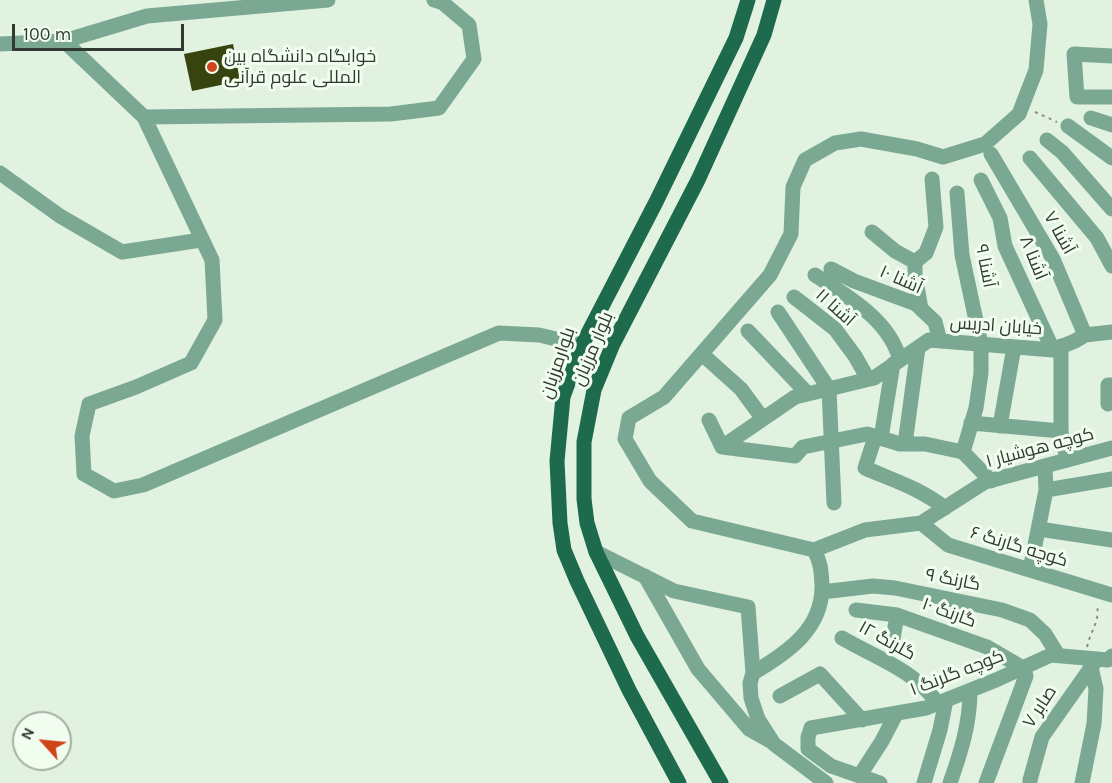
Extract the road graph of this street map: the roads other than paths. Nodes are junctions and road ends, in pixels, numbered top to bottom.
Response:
1 (328, 0) edge
2 (434, 0) edge
3 (748, 0) edge
4 (774, 0) edge
5 (1036, 0) edge
6 (64, 41) junction
7 (0, 44) edge
8 (1112, 56) edge
9 (1112, 97) edge
10 (144, 117) junction
11 (1090, 118) dead end
12 (1112, 125) edge
13 (1068, 126) road end
14 (1047, 140) dead end
15 (991, 154) dead end
16 (1030, 158) dead end
17 (1112, 158) edge
18 (0, 173) edge
19 (932, 179) dead end
20 (981, 180) dead end
21 (957, 193) dead end
22 (1112, 209) edge
23 (872, 231) dead end
24 (201, 240) junction
25 (915, 262) junction
26 (1112, 266) edge
27 (831, 269) dead end
28 (815, 275) dead end
29 (794, 297) dead end
30 (921, 309) junction
31 (778, 312) dead end
32 (748, 331) dead end
33 (1112, 332) edge
34 (1085, 335) junction
35 (940, 341) junction
36 (981, 344) junction
37 (582, 345) junction
38 (1014, 347) junction
39 (918, 348) junction
40 (1057, 348) junction
41 (702, 354) junction
42 (897, 362) junction
43 (868, 379) junction
44 (1112, 385) edge
45 (829, 389) junction
46 (808, 394) junction
47 (1108, 404) dead end
48 (763, 419) junction
49 (709, 420) dead end
50 (971, 423) junction
51 (1000, 426) junction
52 (1061, 431) junction
53 (878, 438) junction
54 (831, 441) junction
55 (905, 444) junction
56 (722, 447) junction
57 (1112, 448) edge
58 (963, 452) junction
59 (1067, 460) junction
60 (1045, 466) junction
61 (1112, 479) edge
62 (991, 481) junction
63 (1046, 490) junction
64 (834, 503) dead end
65 (945, 508) junction
66 (921, 523) junction
67 (1039, 529) junction
68 (1112, 540) edge
69 (814, 550) junction
70 (596, 552) junction
71 (1030, 570) junction
72 (645, 576) junction
73 (822, 592) junction
74 (1112, 595) edge
75 (856, 610) dead end
76 (897, 615) junction
77 (842, 638) dead end
78 (893, 639) dead end
79 (1058, 655) junction
80 (1096, 660) edge
81 (1023, 668) junction
82 (753, 673) junction
83 (953, 695) junction
84 (780, 696) dead end
85 (896, 714) junction
86 (862, 720) junction
87 (774, 744) junction
88 (860, 775) junction
89 (679, 783) edge
90 (721, 783) edge
91 (826, 783) edge
92 (880, 783) edge
93 (924, 783) edge
94 (950, 783) edge
95 (986, 783) edge
96 (1030, 783) edge
97 (1082, 783) edge

1 - 6 street
2 - 10 street
3 - 37 main road, بلوارمرزبان
4 - 70 main road, بلوار مرزبان
5 - 41 street
6 - 7 street
6 - 10 street
8 - 9 street
10 - 24 street
11 - 12 street
13 - 17 street
14 - 22 street
15 - 34 street, آشنا ۷
16 - 26 street
18 - 24 street
19 - 25 street
20 - 40 street, آشنا ۸
21 - 36 street, آشنا ۹
23 - 25 street
24 - 37 street
25 - 30 street
27 - 30 street, آشنا ۱۰
28 - 42 street
29 - 43 street, آشنا ۱۱
30 - 35 street, آشنا ۱۰
31 - 45 street
32 - 46 street
33 - 34 street, خیابان ادریس
34 - 40 street, خیابان ادریس
35 - 36 street, خیابان ادریس
35 - 39 street, خیابان ادریس
36 - 38 street, خیابان ادریس
36 - 50 street, آشنا ۹
37 - 89 main road, بلوارمرزبان
38 - 40 street, خیابان ادریس
38 - 51 street
39 - 42 street, خیابان ادریس
39 - 55 street
40 - 52 street
41 - 48 street
41 - 69 street
42 - 43 street, خیابان ادریس
42 - 53 street
43 - 45 street, خیابان ادریس
44 - 47 street
45 - 46 street, خیابان ادریس
45 - 54 street
46 - 48 street, خیابان ادریس
48 - 56 street, خیابان ادریس
49 - 56 street
50 - 51 street
50 - 58 street, آشنا ۹
51 - 52 street
52 - 59 street
53 - 54 street
53 - 55 street
53 - 65 street
54 - 56 street
54 - 64 street
55 - 58 street
57 - 59 street, کوچه هوشیار ۱
58 - 62 street
59 - 60 street, کوچه هوشیار ۱
60 - 62 street, کوچه هوشیار ۱
60 - 63 street
61 - 63 street
62 - 65 street, کوچه هوشیار ۱
63 - 67 street
65 - 66 street, کوچه هوشیار ۱
66 - 69 street, کوچه هوشیار ۱
66 - 71 street, کوچه گارنگ ۶
67 - 68 street
67 - 71 street
69 - 73 street
70 - 72 street
70 - 90 main road, بلوار مرزبان
71 - 74 street, کوچه گارنگ ۶
72 - 82 street
72 - 87 street
73 - 79 street, گارنگ ۹
73 - 82 street
75 - 76 street, گارنگ ۱۰
76 - 78 street
76 - 81 street, گارنگ ۱۰
77 - 83 street, گلرنگ ۱۲
79 - 80 street, کوچه گلرنگ ۱
79 - 81 street, کوچه گلرنگ ۱
80 - 96 street, صابر ۷
80 - 97 street
81 - 83 street, کوچه گلرنگ ۱
81 - 95 street
82 - 87 street
83 - 85 street, کوچه گلرنگ ۱
83 - 93 street
83 - 94 street
84 - 86 street
85 - 86 street, کوچه گلرنگ ۱
85 - 88 street
86 - 88 street, کوچه گلرنگ ۱
87 - 91 street
88 - 92 street

